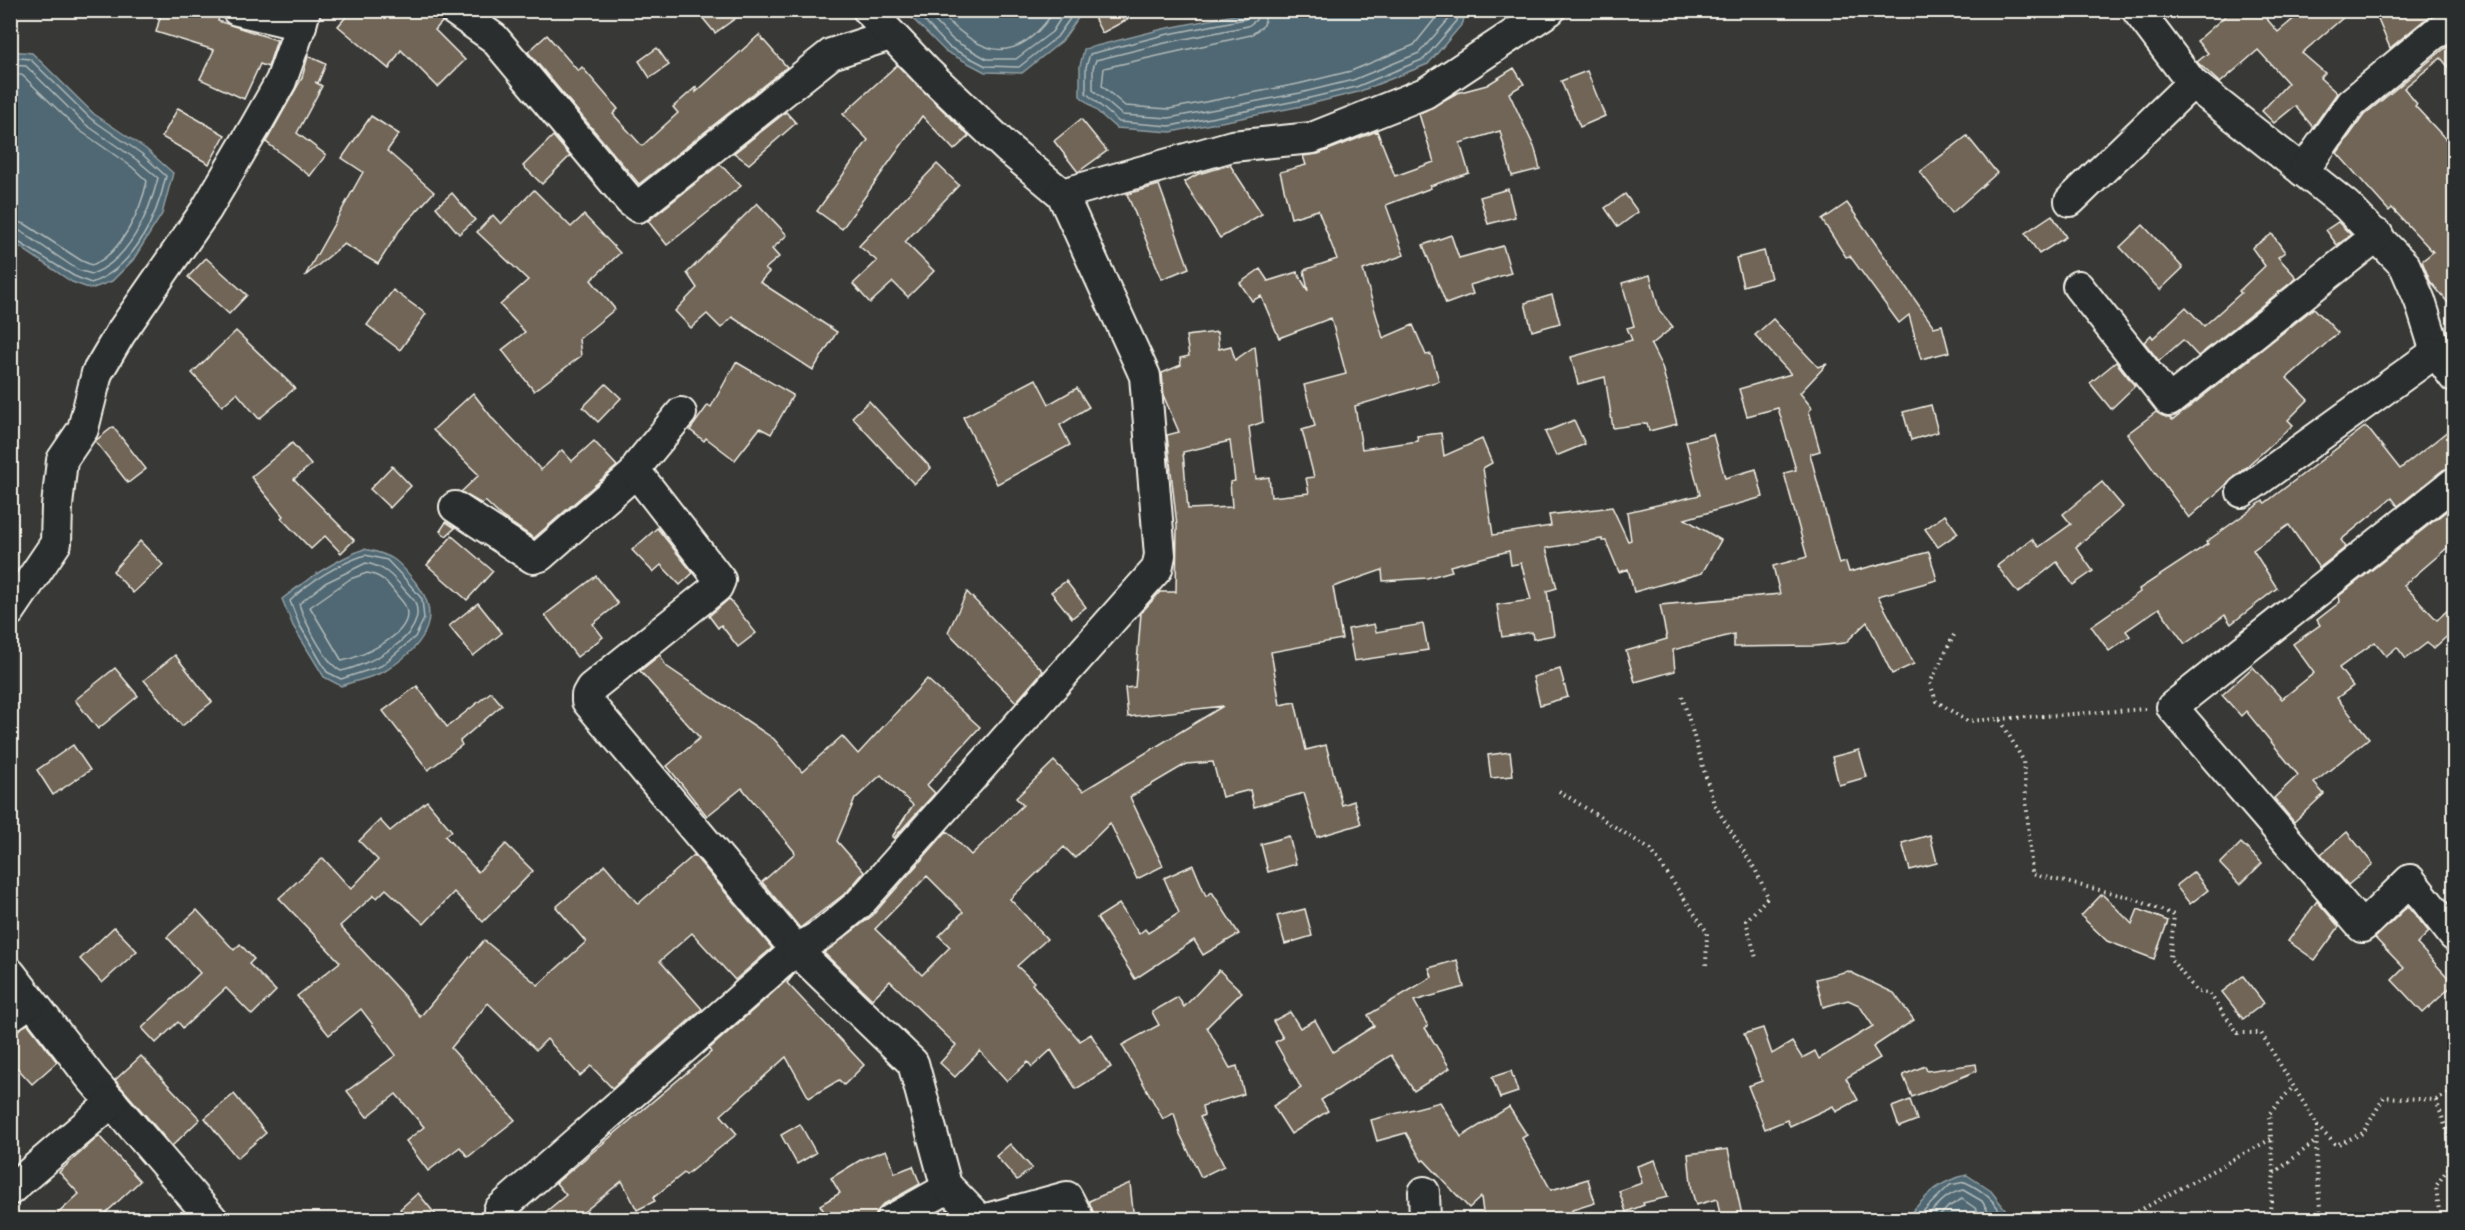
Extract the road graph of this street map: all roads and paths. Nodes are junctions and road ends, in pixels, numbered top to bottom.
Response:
1 (237, 10) edge
2 (454, 10) edge
3 (868, 10) edge
4 (1550, 10) edge
5 (2137, 10) edge
6 (303, 18) edge
7 (2454, 24) edge
8 (890, 35) junction
9 (2192, 83) junction
10 (2303, 171) junction
11 (1062, 194) junction
12 (2070, 201) dead end
13 (2378, 236) junction
14 (2078, 286) dead end
15 (2436, 352) junction
16 (2454, 377) edge
17 (681, 413) dead end
18 (636, 472) junction
19 (2454, 483) edge
20 (2242, 492) dead end
21 (455, 507) dead end
22 (10, 611) edge
23 (1954, 635) dead end
24 (1682, 696) dead end
25 (2172, 707) junction
26 (2001, 719) junction
27 (1559, 791) dead end
28 (2454, 936) edge
29 (796, 950) junction
30 (1756, 958) dead end
31 (1706, 968) dead end
32 (10, 973) edge
33 (21, 1009) edge
34 (2293, 1087) junction
35 (2454, 1090) edge
36 (2436, 1100) junction
37 (112, 1102) junction
38 (2317, 1125) junction
39 (2271, 1139) junction
40 (2316, 1141) junction
41 (2454, 1150) edge
42 (2454, 1161) edge
43 (2274, 1173) junction
44 (948, 1188) junction
45 (10, 1190) edge
46 (499, 1210) dead end
47 (211, 1219) edge
48 (891, 1220) edge
49 (982, 1220) edge
50 (1079, 1220) edge
51 (2122, 1220) edge
52 (2269, 1220) edge
53 (2321, 1220) edge
54 (2440, 1220) edge

1 - 6 street
2 - 8 street
3 - 8 street
4 - 11 street
5 - 9 street
6 - 22 street
7 - 10 street
8 - 11 street
9 - 10 street
9 - 12 street
10 - 13 street
11 - 29 street
13 - 14 street
13 - 15 street
15 - 16 street
15 - 20 street
17 - 18 street
18 - 21 street
18 - 29 street
19 - 25 street
23 - 26 path
24 - 30 path
25 - 26 path
25 - 28 street
26 - 34 path
27 - 31 path
29 - 44 street
29 - 46 street
32 - 33 street
33 - 37 street
34 - 38 path
34 - 39 path
35 - 36 path
36 - 38 path
36 - 41 path
37 - 45 street
37 - 47 street
38 - 40 path
39 - 43 path
39 - 51 path
40 - 43 path
40 - 53 path
42 - 54 path
43 - 52 path
44 - 48 street
44 - 49 street
49 - 50 street

